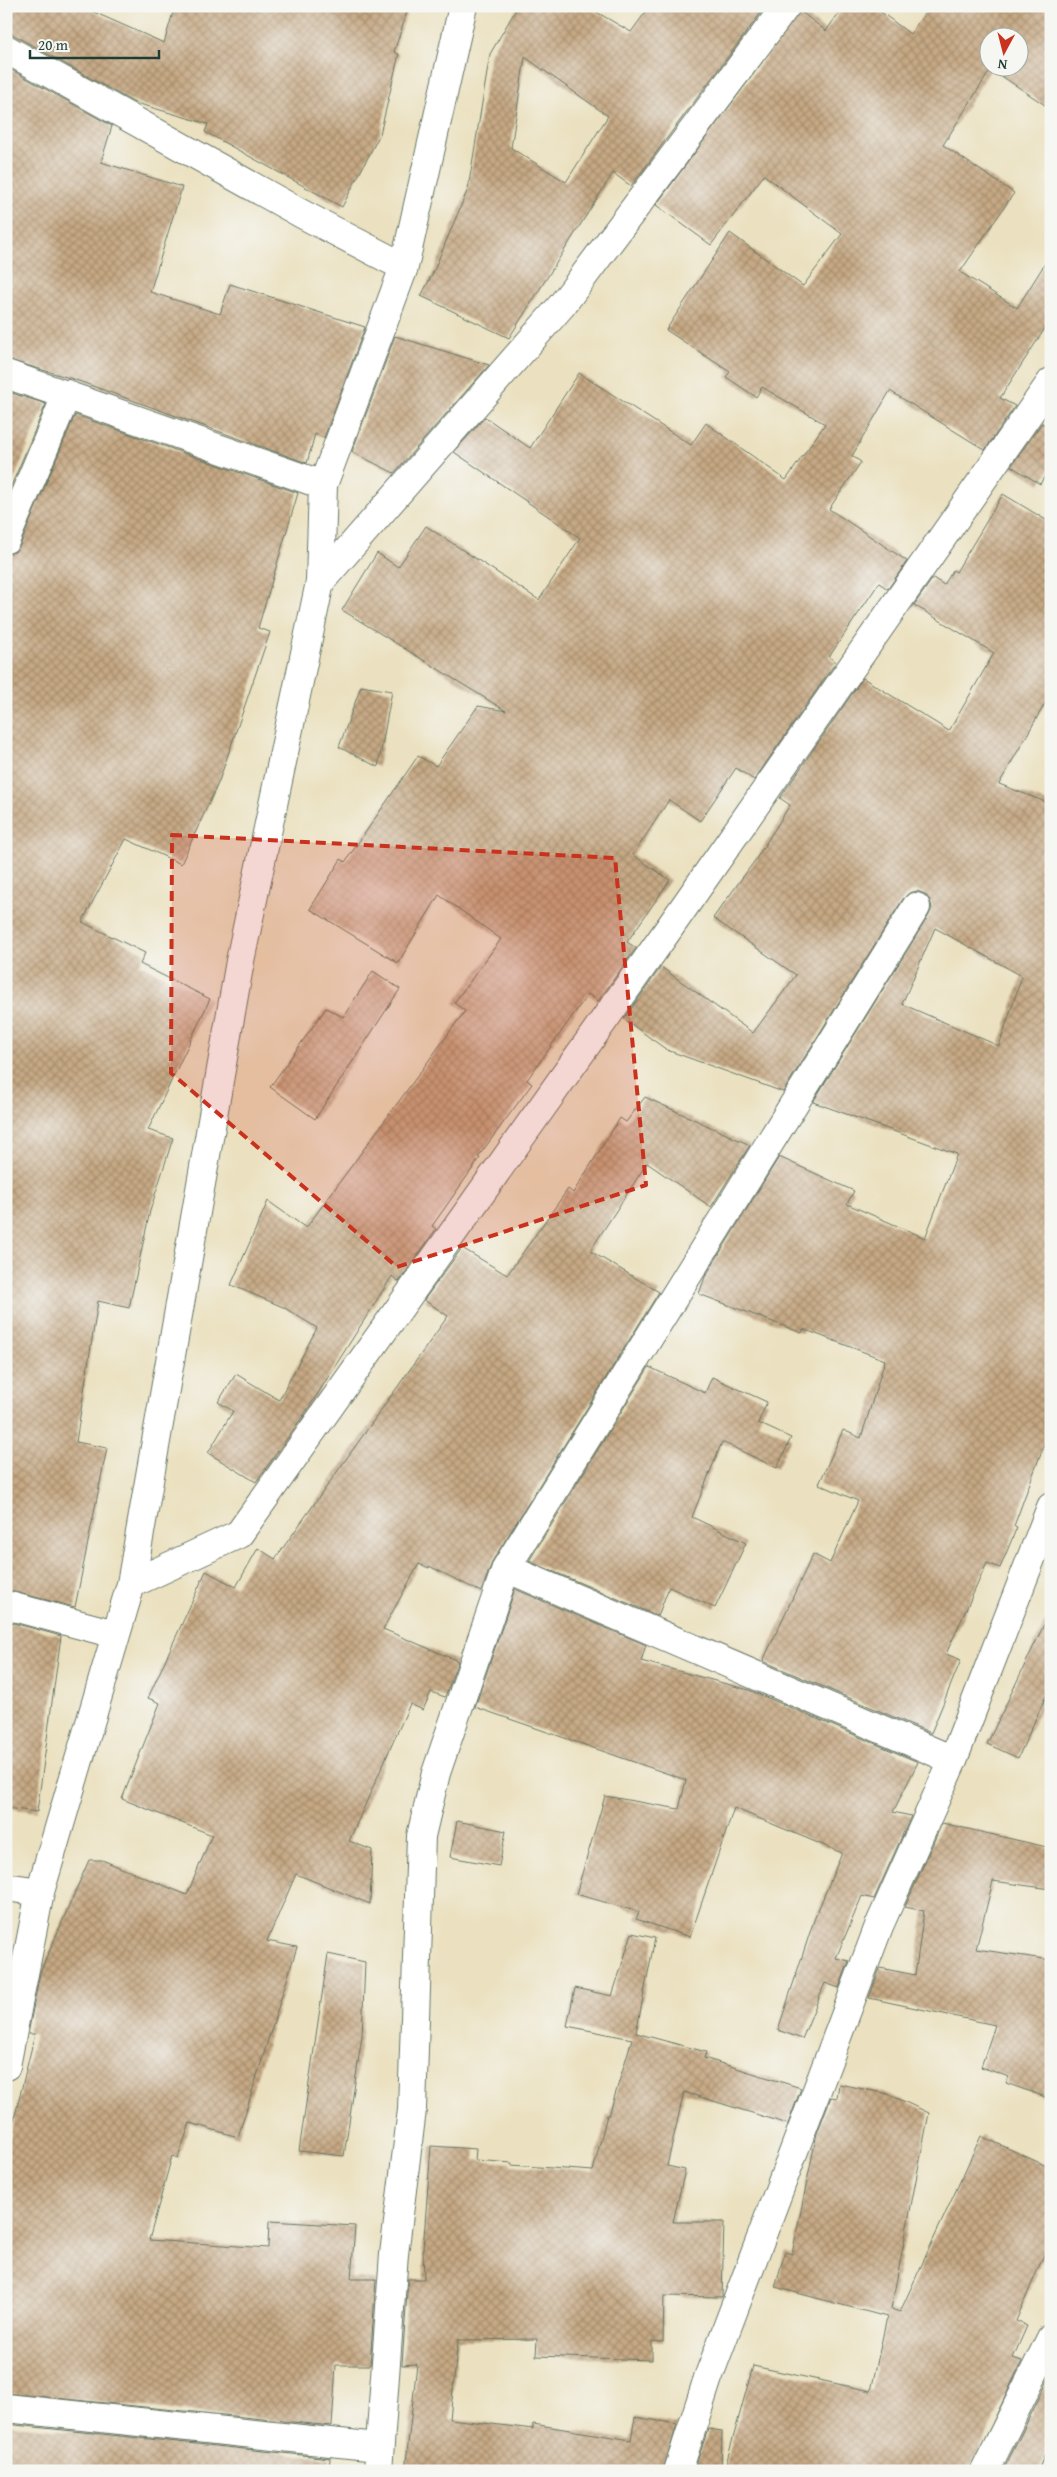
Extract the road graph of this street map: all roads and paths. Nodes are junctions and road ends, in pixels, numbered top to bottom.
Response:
1 (463, 6) edge
2 (786, 6) edge
3 (6, 48) edge
4 (404, 267) junction
5 (6, 374) edge
6 (1051, 382) edge
7 (66, 394) junction
8 (323, 485) junction
9 (6, 539) edge
10 (320, 582) junction
11 (916, 907) dead end
12 (1051, 1507) edge
13 (506, 1568) junction
14 (131, 1584) junction
15 (6, 1605) edge
16 (115, 1634) junction
17 (953, 1760) junction
18 (6, 1887) edge
19 (40, 1892) junction
20 (6, 2066) edge
21 (1051, 2338) edge
22 (6, 2408) edge
23 (378, 2459) edge
24 (678, 2471) edge
25 (984, 2471) edge

1 - 4 street
2 - 10 street
3 - 4 street
4 - 8 street
5 - 7 street
6 - 14 street
7 - 8 street
7 - 9 street
8 - 10 street
10 - 14 street
11 - 13 street
12 - 17 street
13 - 17 street
13 - 23 street
14 - 16 street
15 - 16 street
16 - 19 street
17 - 24 street
18 - 19 street
19 - 20 street
21 - 25 street
22 - 23 street

